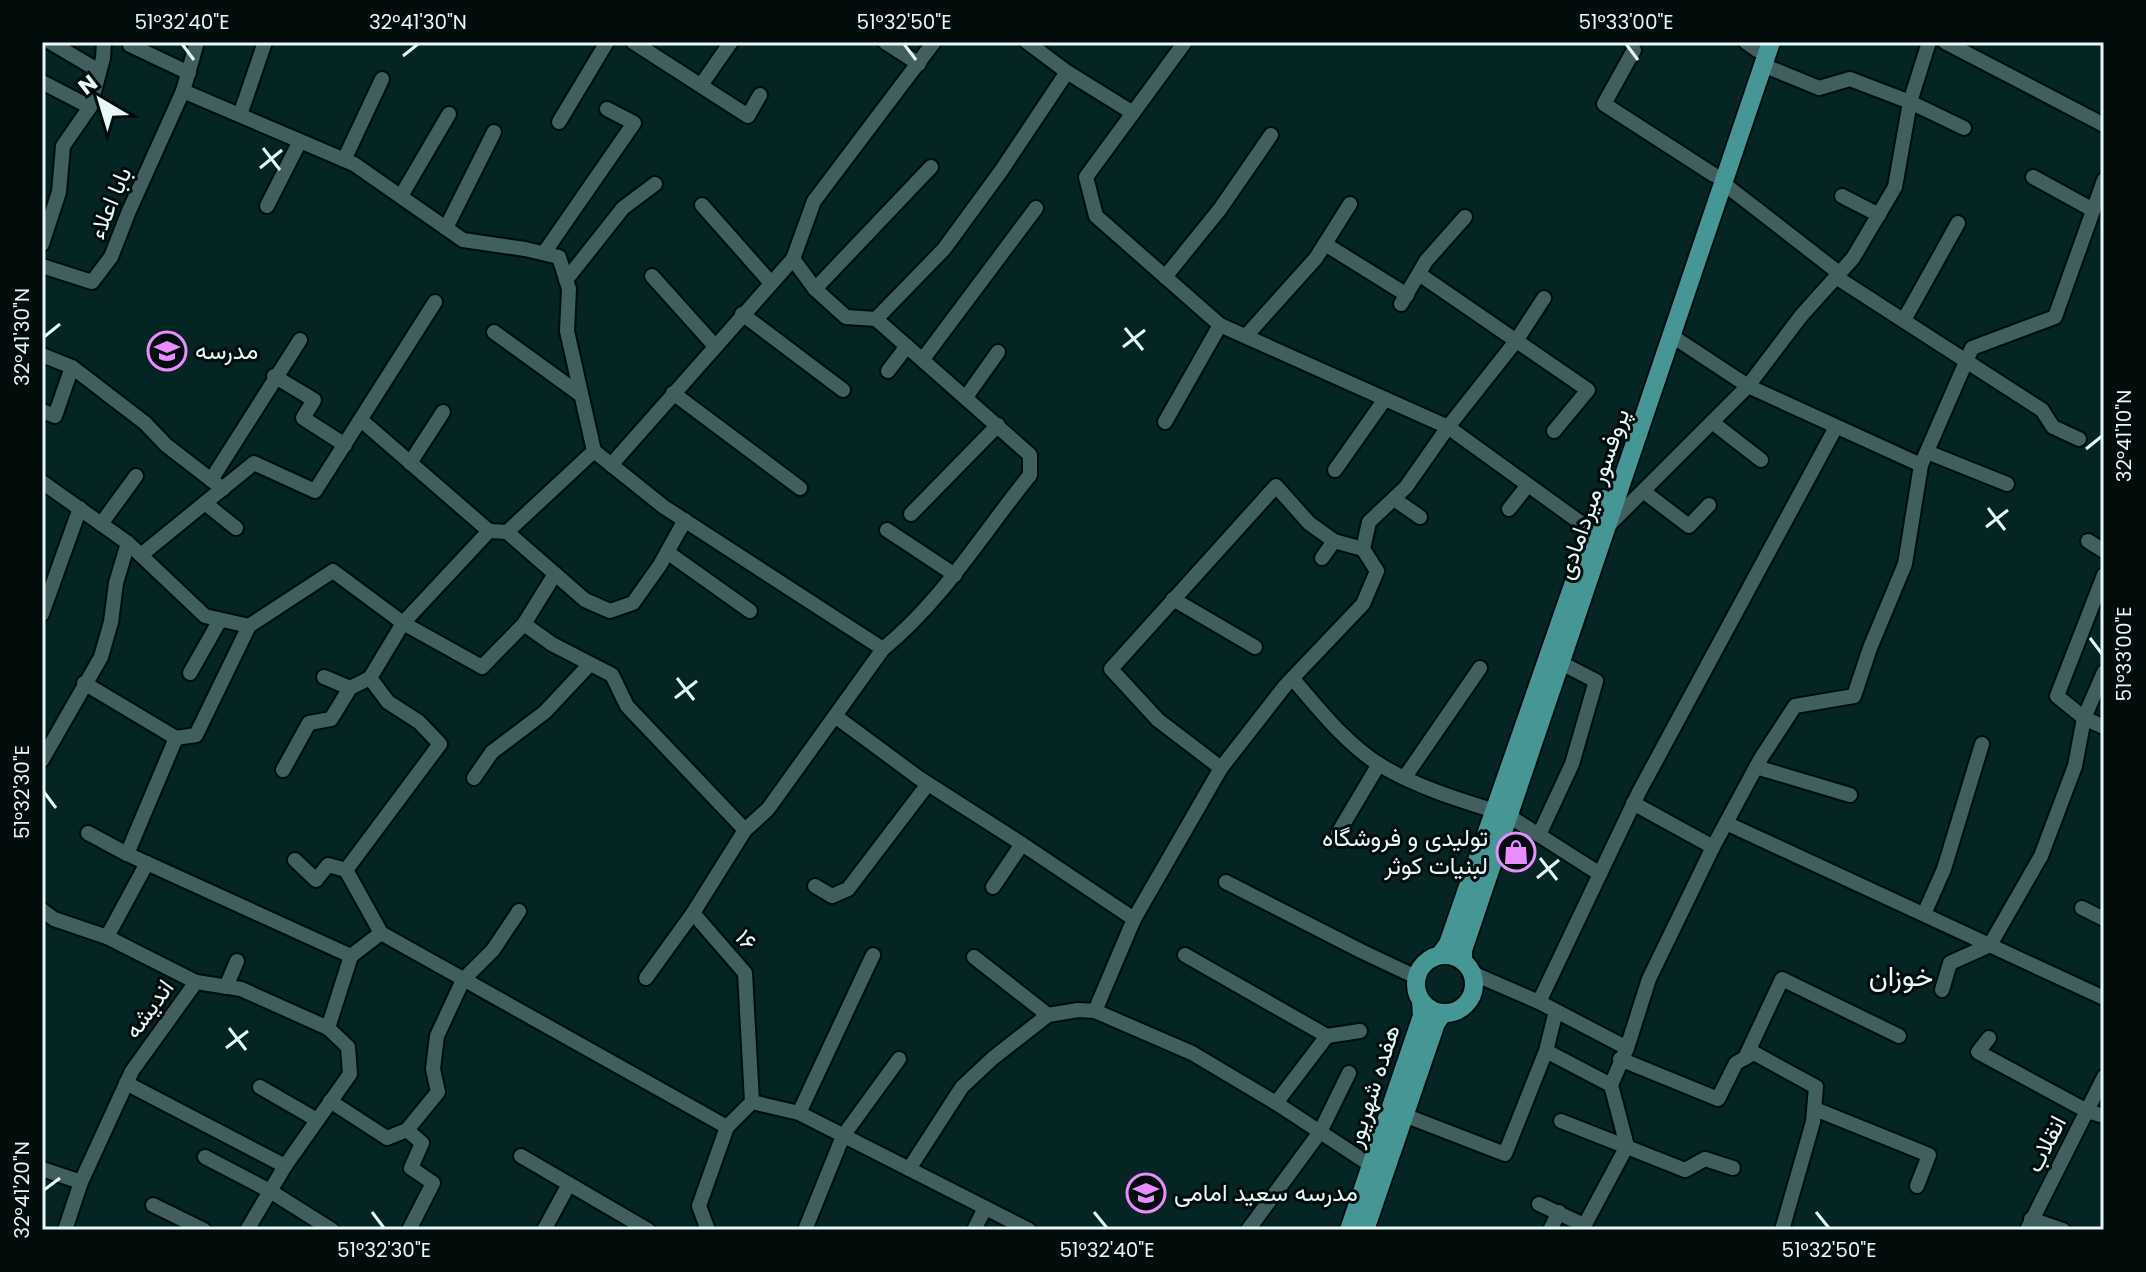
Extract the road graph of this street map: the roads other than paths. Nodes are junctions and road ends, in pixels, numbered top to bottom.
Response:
1 (50, 42) edge
2 (104, 42) edge
3 (197, 42) edge
4 (265, 42) edge
5 (607, 42) edge
6 (633, 42) edge
7 (731, 42) edge
8 (885, 42) edge
9 (934, 42) edge
10 (1027, 42) edge
11 (1185, 42) edge
12 (1929, 42) edge
13 (1945, 42) edge
14 (130, 45) dead end
15 (1759, 48) edge
16 (1634, 50) dead end
17 (919, 64) junction
18 (99, 71) junction
19 (1067, 72) junction
20 (189, 73) junction
21 (382, 79) dead end
22 (42, 82) edge
23 (701, 85) junction
24 (183, 91) junction
25 (760, 95) dead end
26 (1910, 102) junction
27 (90, 107) junction
28 (607, 109) dead end
29 (1133, 113) junction
30 (449, 114) dead end
31 (240, 115) junction
32 (559, 122) dead end
33 (2104, 125) edge
34 (1964, 128) dead end
35 (494, 132) dead end
36 (1271, 135) dead end
37 (300, 141) junction
38 (344, 160) junction
39 (931, 167) dead end
40 (2033, 177) dead end
41 (1719, 179) junction
42 (2103, 183) edge
43 (655, 184) dead end
44 (401, 196) junction
45 (1842, 196) dead end
46 (1350, 204) dead end
47 (702, 205) dead end
48 (267, 206) dead end
49 (1036, 208) dead end
50 (2093, 210) junction
51 (1879, 215) junction
52 (1465, 217) dead end
53 (1958, 223) dead end
54 (446, 228) junction
55 (42, 244) edge
56 (1325, 244) junction
57 (544, 253) junction
58 (793, 259) junction
59 (42, 266) edge
60 (1419, 274) junction
61 (1838, 275) junction
62 (652, 276) dead end
63 (1165, 277) junction
64 (566, 280) junction
65 (771, 283) junction
66 (815, 289) junction
67 (1544, 298) dead end
68 (435, 302) dead end
69 (742, 314) junction
70 (876, 319) junction
71 (1904, 320) junction
72 (1220, 325) junction
73 (494, 332) dead end
74 (1666, 334) junction
75 (1246, 336) junction
76 (300, 340) dead end
77 (1516, 341) junction
78 (714, 345) junction
79 (907, 346) junction
80 (998, 352) dead end
81 (42, 355) edge
82 (923, 359) junction
83 (1967, 360) junction
84 (72, 367) junction
85 (888, 371) dead end
86 (274, 376) junction
87 (1748, 386) junction
88 (843, 390) dead end
89 (673, 393) junction
90 (581, 395) junction
91 (966, 397) junction
92 (1385, 399) junction
93 (42, 411) edge
94 (443, 412) dead end
95 (361, 420) junction
96 (1165, 422) dead end
97 (1712, 422) junction
98 (998, 425) junction
99 (1448, 427) junction
100 (1836, 427) junction
101 (1554, 431) dead end
102 (2079, 439) dead end
103 (345, 445) junction
104 (594, 451) junction
105 (1924, 458) junction
106 (1761, 460) dead end
107 (410, 463) junction
108 (611, 465) junction
109 (1335, 470) dead end
110 (136, 476) dead end
111 (42, 482) edge
112 (217, 484) junction
113 (2007, 484) dead end
114 (1528, 485) junction
115 (800, 488) dead end
116 (1643, 491) junction
117 (1394, 499) junction
118 (205, 503) junction
119 (1709, 505) dead end
120 (80, 508) junction
121 (1509, 509) dead end
122 (911, 514) dead end
123 (1420, 517) dead end
124 (685, 520) junction
125 (101, 524) junction
126 (236, 528) dead end
127 (1599, 529) junction
128 (887, 530) dead end
129 (489, 531) junction
130 (507, 532) junction
131 (1334, 541) junction
132 (2088, 541) dead end
133 (128, 543) junction
134 (1363, 549) junction
135 (2104, 551) edge
136 (667, 552) junction
137 (141, 555) junction
138 (1322, 558) dead end
139 (555, 574) junction
140 (955, 575) junction
141 (2104, 575) edge
142 (1173, 599) junction
143 (750, 611) dead end
144 (42, 614) edge
145 (220, 620) junction
146 (403, 623) junction
147 (524, 624) junction
148 (249, 626) junction
149 (1255, 647) dead end
150 (883, 649) junction
151 (1561, 663) junction
152 (590, 664) junction
153 (1480, 668) dead end
154 (2104, 672) edge
155 (190, 673) dead end
156 (324, 677) dead end
157 (370, 678) junction
158 (1293, 679) junction
159 (84, 683) junction
160 (350, 688) junction
161 (835, 716) junction
162 (2084, 718) junction
163 (2104, 727) edge
164 (47, 737) edge
165 (176, 738) junction
166 (1982, 744) dead end
167 (42, 760) edge
168 (1379, 764) junction
169 (1756, 767) junction
170 (1221, 768) junction
171 (283, 770) dead end
172 (1405, 777) junction
173 (474, 778) dead end
174 (928, 784) junction
175 (1850, 795) dead end
176 (1633, 803) junction
177 (1502, 814) junction
178 (1726, 823) junction
179 (745, 830) junction
180 (88, 833) dead end
181 (1338, 833) dead end
182 (1539, 835) junction
183 (1022, 844) junction
184 (1713, 847) junction
185 (127, 854) junction
186 (295, 860) dead end
187 (147, 863) junction
188 (346, 870) junction
189 (1600, 874) junction
190 (1226, 882) dead end
191 (815, 886) dead end
192 (993, 887) dead end
193 (2082, 908) dead end
194 (42, 910) edge
195 (519, 911) dead end
196 (693, 913) junction
197 (1924, 914) junction
198 (1134, 919) junction
199 (2104, 919) edge
200 (381, 933) junction
201 (107, 937) junction
202 (1990, 945) junction
203 (873, 955) dead end
204 (1185, 955) dead end
205 (1440, 955) junction
206 (351, 956) junction
207 (974, 957) dead end
208 (237, 961) dead end
209 (1468, 967) junction
210 (1416, 977) junction
211 (646, 978) dead end
212 (463, 980) junction
213 (196, 982) junction
214 (226, 987) junction
215 (1942, 990) dead end
216 (2104, 998) edge
217 (1421, 1001) junction
218 (1539, 1002) junction
219 (1095, 1011) junction
220 (1556, 1011) junction
221 (1443, 1013) junction
222 (1048, 1015) junction
223 (328, 1028) junction
224 (1360, 1031) dead end
225 (1327, 1036) junction
226 (1899, 1036) dead end
227 (1989, 1038) dead end
228 (1546, 1051) junction
229 (1624, 1054) junction
230 (1745, 1058) junction
231 (899, 1059) dead end
232 (1349, 1073) dead end
233 (2104, 1077) edge
234 (126, 1083) junction
235 (1611, 1085) junction
236 (260, 1087) dead end
237 (330, 1101) junction
238 (752, 1102) junction
239 (1276, 1103) junction
240 (1815, 1109) junction
241 (2087, 1111) junction
242 (799, 1113) junction
243 (1404, 1115) junction
244 (2104, 1116) edge
245 (317, 1120) junction
246 (1561, 1121) dead end
247 (727, 1127) junction
248 (407, 1130) junction
249 (1320, 1132) junction
250 (843, 1136) junction
251 (1627, 1146) junction
252 (521, 1156) dead end
253 (205, 1157) dead end
254 (285, 1166) junction
255 (1372, 1166) junction
256 (1733, 1168) dead end
257 (42, 1169) edge
258 (909, 1169) junction
259 (81, 1182) junction
260 (569, 1184) junction
261 (1917, 1186) dead end
262 (270, 1191) junction
263 (1539, 1204) dead end
264 (153, 1205) dead end
265 (985, 1208) junction
266 (1559, 1212) junction
267 (2029, 1225) edge
268 (1583, 1227) edge
269 (65, 1230) edge
270 (204, 1230) edge
271 (247, 1230) edge
272 (332, 1230) edge
273 (409, 1230) edge
274 (544, 1230) edge
275 (648, 1230) edge
276 (708, 1230) edge
277 (805, 1230) edge
278 (974, 1230) edge
279 (1029, 1230) edge
280 (1248, 1230) edge
281 (1349, 1230) edge
282 (1365, 1230) edge
283 (1550, 1230) edge
284 (1784, 1230) edge
285 (2063, 1230) edge

1 - 18 street
2 - 18 street
3 - 20 street, بابا اعلاء
4 - 31 street
5 - 32 street
6 - 23 street
7 - 23 street
8 - 17 street
9 - 17 street
10 - 19 street
11 - 29 street
12 - 26 street
13 - 33 street
14 - 20 street
15 - 26 street
15 - 41 main road, پروفسور میردامادی
16 - 41 street
17 - 58 street
18 - 27 street
19 - 29 street
19 - 70 street
20 - 24 street, بابا اعلاء
21 - 38 street
22 - 27 street
23 - 25 street
24 - 31 street
24 - 59 street, بابا اعلاء
26 - 34 street
26 - 51 street
27 - 55 street
28 - 57 street
29 - 63 street
30 - 44 street
31 - 37 street
35 - 54 street
36 - 63 street
37 - 38 street
37 - 48 street
38 - 44 street
39 - 66 street
40 - 50 street
41 - 61 street
41 - 74 main road, پروفسور میردامادی
42 - 50 street
43 - 64 street
44 - 54 street
45 - 51 street
46 - 56 street
47 - 65 street
49 - 82 street
50 - 83 street
51 - 61 street
52 - 60 street
53 - 71 street
54 - 57 street
56 - 60 street
56 - 75 street
57 - 64 street
58 - 65 street
58 - 66 street
60 - 77 street
61 - 71 street
61 - 87 street
62 - 78 street
63 - 72 street
64 - 90 street
65 - 69 street
66 - 70 street
67 - 77 street
68 - 95 street
69 - 78 street
69 - 88 street
70 - 79 street
71 - 83 street
72 - 75 street
72 - 96 street
73 - 90 street
74 - 87 street
74 - 127 main road, پروفسور میردامادی
75 - 92 street
76 - 86 street
77 - 99 street
77 - 101 street
78 - 89 street
79 - 82 street
79 - 85 street
80 - 91 street
81 - 84 street
82 - 91 street
83 - 102 street
83 - 105 street
84 - 93 street
84 - 112 street
86 - 103 street
86 - 112 street
87 - 97 street
87 - 100 street
89 - 108 street
89 - 115 street
90 - 104 street
91 - 98 street
92 - 99 street
92 - 109 street
94 - 107 street
95 - 103 street
95 - 107 street
97 - 106 street
97 - 116 street
98 - 122 street
98 - 140 street
99 - 114 street
99 - 117 street
100 - 105 street
100 - 176 street
103 - 112 street
104 - 108 street
104 - 130 street
105 - 113 street
105 - 169 street
107 - 129 street
108 - 124 street
110 - 125 street
111 - 120 street
112 - 118 street
114 - 121 street
114 - 127 street
116 - 119 street
116 - 127 street
117 - 123 street
117 - 134 street
118 - 126 street
118 - 137 street
120 - 125 street
120 - 144 street
124 - 136 street
124 - 150 street
125 - 133 street
127 - 151 main road, پروفسور میردامادی
127 - 177 main road, پروفسور میردامادی
128 - 140 street
129 - 130 street
129 - 146 street
130 - 139 street
131 - 134 street
131 - 138 street
131 - 142 street
132 - 135 street
133 - 137 street
133 - 159 street
134 - 158 street
136 - 139 street
136 - 143 street
137 - 145 street
139 - 147 street
140 - 150 street
141 - 162 street
142 - 149 street
142 - 170 street
145 - 148 street
145 - 155 street
146 - 147 street
146 - 148 street
146 - 157 street
147 - 152 street
148 - 165 street
150 - 161 street
151 - 177 main road, پروفسور میردامادی
151 - 182 street
152 - 173 street
152 - 179 street
153 - 172 street
154 - 162 street
156 - 160 street
157 - 160 street
157 - 188 street
158 - 168 street
158 - 170 street
159 - 164 street
159 - 165 street
160 - 171 street
161 - 174 street
161 - 179 street
162 - 163 street
162 - 202 street
164 - 167 street
165 - 185 street
166 - 197 street
168 - 172 street
168 - 181 street
169 - 175 street
169 - 178 street
170 - 198 street
172 - 177 street
174 - 183 street
174 - 191 street
176 - 184 street
176 - 189 street
177 - 182 street
177 - 205 main road, پروفسور میردامادی
177 - 209 main road, پروفسور میردامادی
178 - 184 street
178 - 197 street
179 - 196 street
180 - 185 street
182 - 189 street
183 - 192 street
183 - 198 street
184 - 229 street
185 - 187 street
186 - 188 street
187 - 201 street
187 - 206 street
188 - 200 street
189 - 218 street
190 - 210 street
193 - 199 street
194 - 201 street, اندیشه
195 - 212 street
196 - 211 street
196 - 238 street, ۱۶
197 - 202 street
198 - 219 street
200 - 206 street
200 - 212 street
201 - 213 street, اندیشه
202 - 215 street
202 - 216 street
203 - 242 street
204 - 225 street
205 - 209 main road
205 - 210 main road
206 - 223 street
207 - 222 street
208 - 214 street
209 - 218 street
209 - 221 main road
210 - 217 main road
212 - 247 street
212 - 248 street
213 - 214 street
213 - 234 street, اندیشه
214 - 223 street
217 - 221 main road
217 - 255 main road, هفده شهریور
218 - 220 street
219 - 222 street
219 - 239 street
220 - 228 street
220 - 229 street
221 - 243 main road, هفده شهریور
222 - 258 street
223 - 237 street
224 - 225 street
225 - 239 street
226 - 230 street
227 - 241 street
228 - 235 street
228 - 243 street
229 - 230 street
229 - 235 street
230 - 240 street
231 - 250 street
232 - 249 street
233 - 241 street, انقلاب
234 - 254 street
234 - 259 street, اندیشه
235 - 251 street
236 - 245 street
237 - 245 street
237 - 248 street
238 - 242 street
238 - 247 street
239 - 249 street
240 - 261 street
240 - 284 street
241 - 244 street
241 - 267 street, انقلاب
242 - 250 street
243 - 282 main road, هفده شهریور
245 - 254 street
246 - 251 street
247 - 276 street
248 - 273 street
249 - 255 street
249 - 280 street
250 - 258 street
250 - 277 street
251 - 256 street
251 - 268 street
252 - 260 street
253 - 262 street
254 - 262 street
255 - 281 main road, هفده شهریور
257 - 259 street
258 - 265 street
259 - 269 street, اندیشه
260 - 274 street
260 - 275 street
262 - 271 street
262 - 272 street
263 - 266 street
264 - 270 street
265 - 278 street
265 - 279 street
266 - 268 street
266 - 283 street
267 - 285 street

